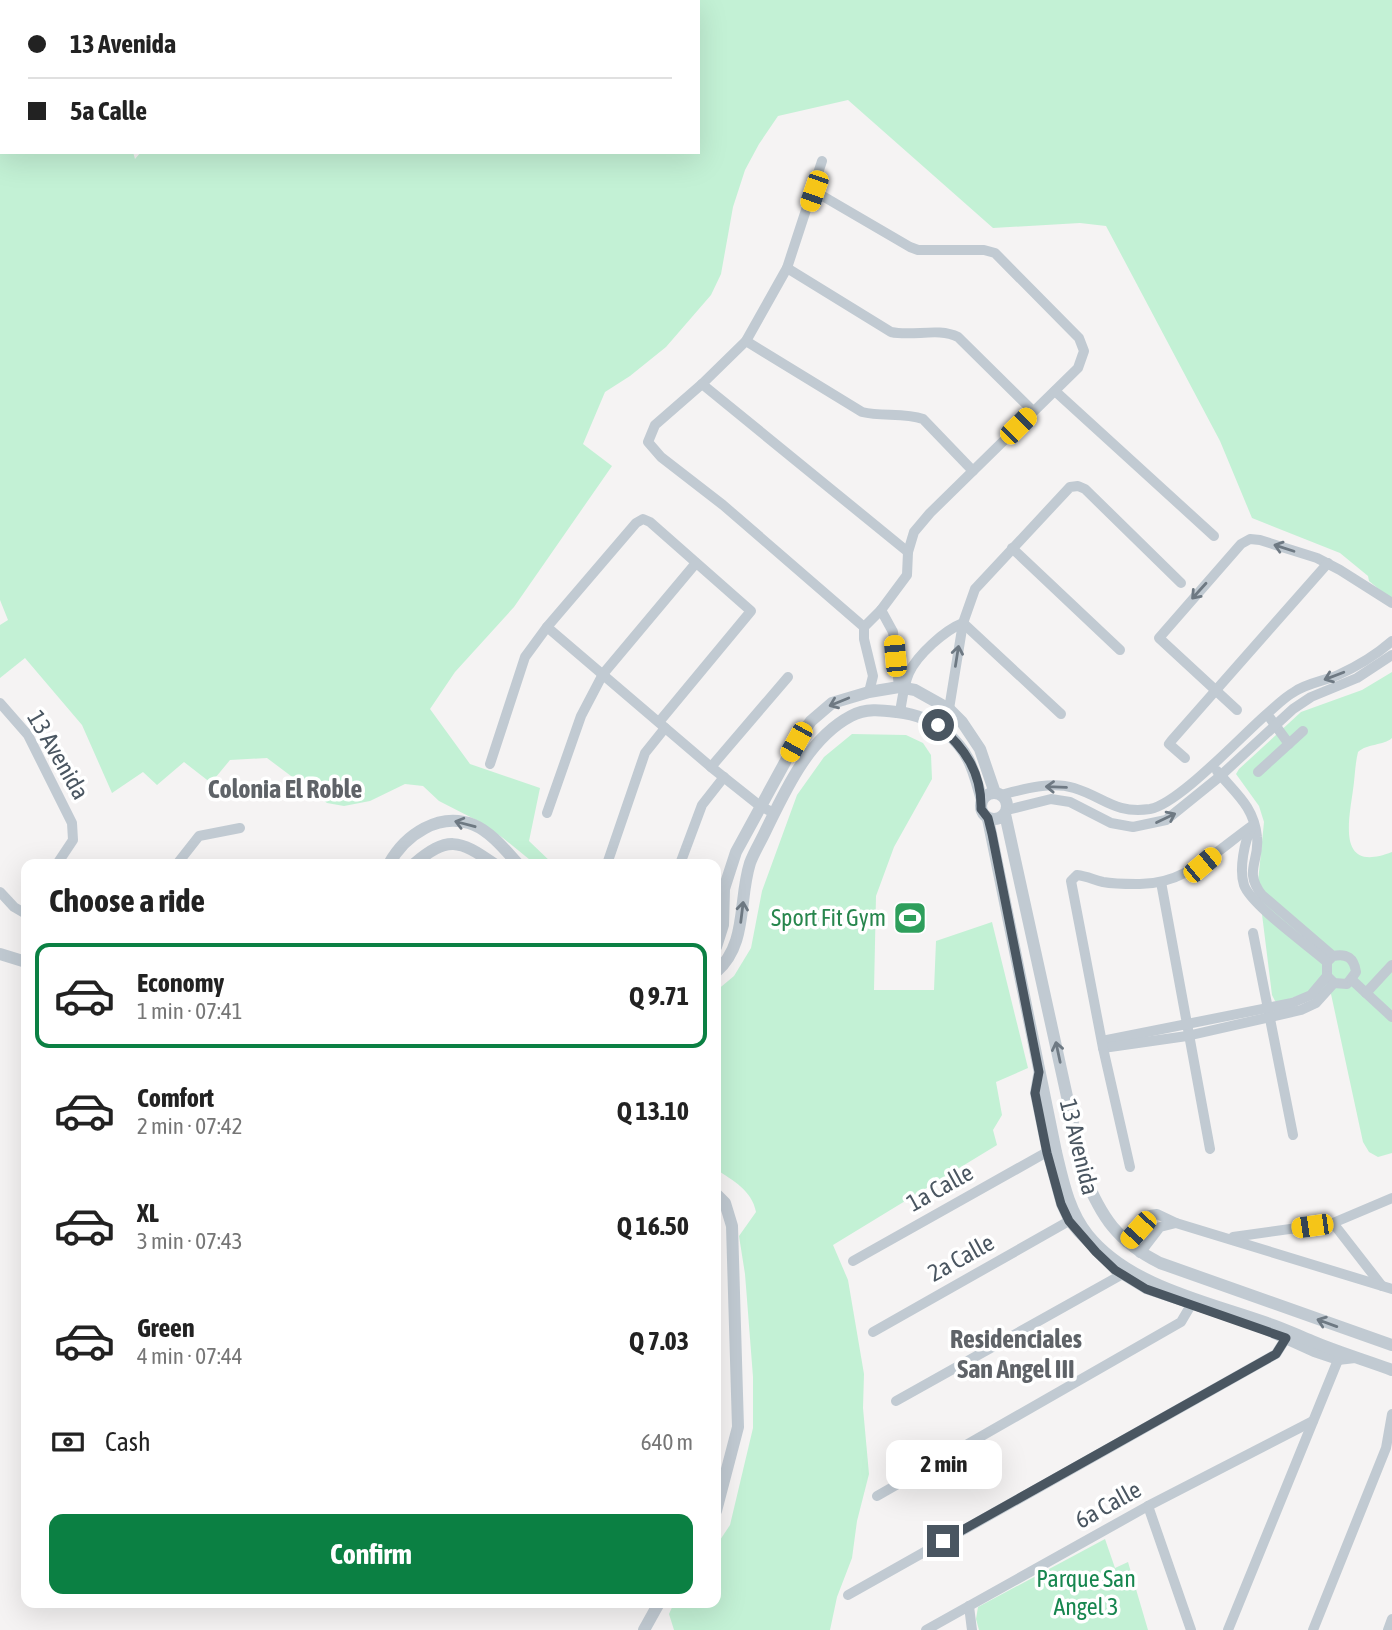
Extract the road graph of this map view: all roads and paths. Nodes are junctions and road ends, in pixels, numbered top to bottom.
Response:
1 (822, 161) dead end
2 (814, 191) junction
3 (788, 268) junction
4 (746, 341) junction
5 (702, 384) junction
6 (1055, 391) junction
7 (1033, 411) junction
8 (973, 471) junction
9 (1214, 536) dead end
10 (1013, 548) junction
11 (908, 552) junction
12 (1328, 563) junction
13 (696, 564) junction
14 (1181, 583) dead end
15 (1392, 603) edge
16 (881, 610) junction
17 (962, 623) junction
18 (547, 627) junction
19 (864, 627) junction
20 (1392, 641) edge
21 (1120, 650) dead end
22 (1392, 655) edge
23 (603, 674) junction
24 (788, 677) dead end
25 (902, 687) junction
26 (1214, 690) junction
27 (869, 692) junction
28 (0, 703) edge
29 (949, 709) junction
30 (1237, 710) dead end
31 (900, 712) junction
32 (1267, 713) junction
33 (1061, 714) dead end
34 (1274, 724) junction
35 (662, 725) junction
36 (938, 725) junction
37 (1303, 731) dead end
38 (1289, 744) junction
39 (1185, 758) dead end
40 (490, 764) dead end
41 (1212, 764) junction
42 (711, 767) junction
43 (1258, 772) dead end
44 (1221, 775) junction
45 (724, 777) junction
46 (776, 777) junction
47 (792, 783) junction
48 (998, 794) junction
49 (982, 800) junction
50 (760, 806) junction
51 (1006, 812) junction
52 (547, 813) dead end
53 (774, 813) junction
54 (988, 818) junction
55 (1253, 825) junction
56 (240, 828) dead end
57 (60, 859) edge
58 (181, 859) edge
59 (392, 859) edge
60 (420, 859) edge
61 (486, 859) edge
62 (514, 859) edge
63 (609, 859) edge
64 (682, 859) edge
65 (1161, 882) junction
66 (0, 892) edge
67 (21, 909) edge
68 (721, 931) edge
69 (1253, 933) dead end
70 (0, 954) edge
71 (1330, 959) junction
72 (21, 960) edge
73 (1392, 965) edge
74 (721, 967) edge
75 (1330, 980) junction
76 (1352, 980) junction
77 (1366, 993) junction
78 (1268, 1012) junction
79 (1392, 1017) edge
80 (1187, 1030) junction
81 (1103, 1044) junction
82 (1039, 1072) junction
83 (1293, 1135) dead end
84 (1210, 1149) dead end
85 (1047, 1153) junction
86 (1130, 1167) dead end
87 (1392, 1198) edge
88 (721, 1200) edge
89 (1069, 1221) junction
90 (1176, 1223) junction
91 (1333, 1223) junction
92 (1229, 1238) junction
93 (1127, 1243) junction
94 (1140, 1253) junction
95 (853, 1261) dead end
96 (1121, 1275) junction
97 (1387, 1288) edge
98 (1191, 1305) junction
99 (1296, 1312) junction
100 (873, 1332) dead end
101 (1287, 1334) junction
102 (1377, 1341) junction
103 (1392, 1345) edge
104 (1363, 1359) junction
105 (1338, 1360) junction
106 (1392, 1370) edge
107 (895, 1401) dead end
108 (1392, 1414) edge
109 (1312, 1421) junction
110 (1391, 1433) edge
111 (1389, 1449) edge
112 (721, 1492) edge
113 (877, 1496) dead end
114 (1148, 1506) junction
115 (849, 1595) dead end
116 (969, 1606) junction
117 (656, 1608) edge
118 (1392, 1619) edge
119 (644, 1630) edge
120 (926, 1630) edge
121 (972, 1630) edge
122 (1191, 1630) edge
123 (1228, 1630) edge
124 (1313, 1630) edge
125 (1388, 1630) edge

1 - 2 street
2 - 3 street
2 - 6 street
3 - 4 street
3 - 7 street
4 - 5 street
4 - 8 street
5 - 11 street
5 - 19 street
6 - 7 street
6 - 9 street
7 - 8 street
8 - 11 street
10 - 14 street
10 - 17 street
10 - 21 street
11 - 16 street
12 - 15 street
12 - 26 street
12 -> 26 street
13 - 18 street
13 - 23 street
13 - 35 street
16 - 19 street
16 - 25 street
17 - 25 street
29 -> 17 street
17 - 33 street
18 - 23 street
18 - 40 street
19 - 27 street
20 -> 32 street
22 - 34 street
23 - 35 street
23 - 52 street
24 - 42 street
25 - 27 street
25 - 29 street
25 - 31 street
26 - 30 street
26 - 39 street
27 -> 46 street
28 - 57 street, 13 Avenida
29 - 36 street
29 - 48 street
31 - 36 street
31 - 47 street
32 - 34 street
32 - 41 street
34 - 38 street
34 - 44 street
35 - 42 street
35 - 63 street
36 - 49 street
37 - 38 street
38 - 43 street
41 - 44 street
41 -> 48 street
42 - 45 street
51 -> 44 street
44 - 55 street
45 - 50 street
45 - 64 street
46 - 47 street
46 - 50 street
47 - 53 street
48 - 49 street
48 - 51 street
49 - 54 street
50 - 53 street
50 - 68 street
51 - 54 street
93 -> 51 street, 13 Avenida
74 -> 53 street
54 - 82 street, 13 Avenida
55 - 65 street
55 - 71 street
56 - 58 street
62 -> 59 street
60 - 61 street
65 - 80 street
65 - 81 street
66 - 67 street
69 - 78 street
70 - 72 street
71 - 75 street
71 - 76 street
73 - 77 street
75 - 76 street
75 - 78 street
76 - 77 street
77 - 79 street
78 - 80 street
78 - 83 street
80 - 81 street
80 - 84 street
81 - 86 street
82 - 85 street
82 - 101 street, 13 Avenida
85 - 89 street
85 - 95 street, 1a Calle
87 - 91 street
88 - 112 street
89 - 96 street
89 - 100 street, 2a Calle
90 - 92 street
90 - 93 street
90 - 94 street
91 - 92 street
91 - 97 street
92 - 97 street
93 - 94 street, 13 Avenida
94 - 99 street, 13 Avenida
96 - 98 street
96 - 107 street
98 - 101 street
98 - 113 street
99 - 101 street
102 -> 99 street, 13 Avenida
101 - 104 street, 13 Avenida
101 - 105 street
101 - 115 street
102 - 103 street, 13 Avenida
102 - 104 street
104 - 105 street
104 - 106 street, 13 Avenida
105 - 109 street
108 - 110 street
109 - 114 street, 6a Calle
109 - 123 street
110 - 111 street
111 - 124 street
114 - 116 street, 6a Calle
114 - 122 street
116 - 120 street, 6a Calle
116 - 121 street
117 - 119 street
118 - 125 street

